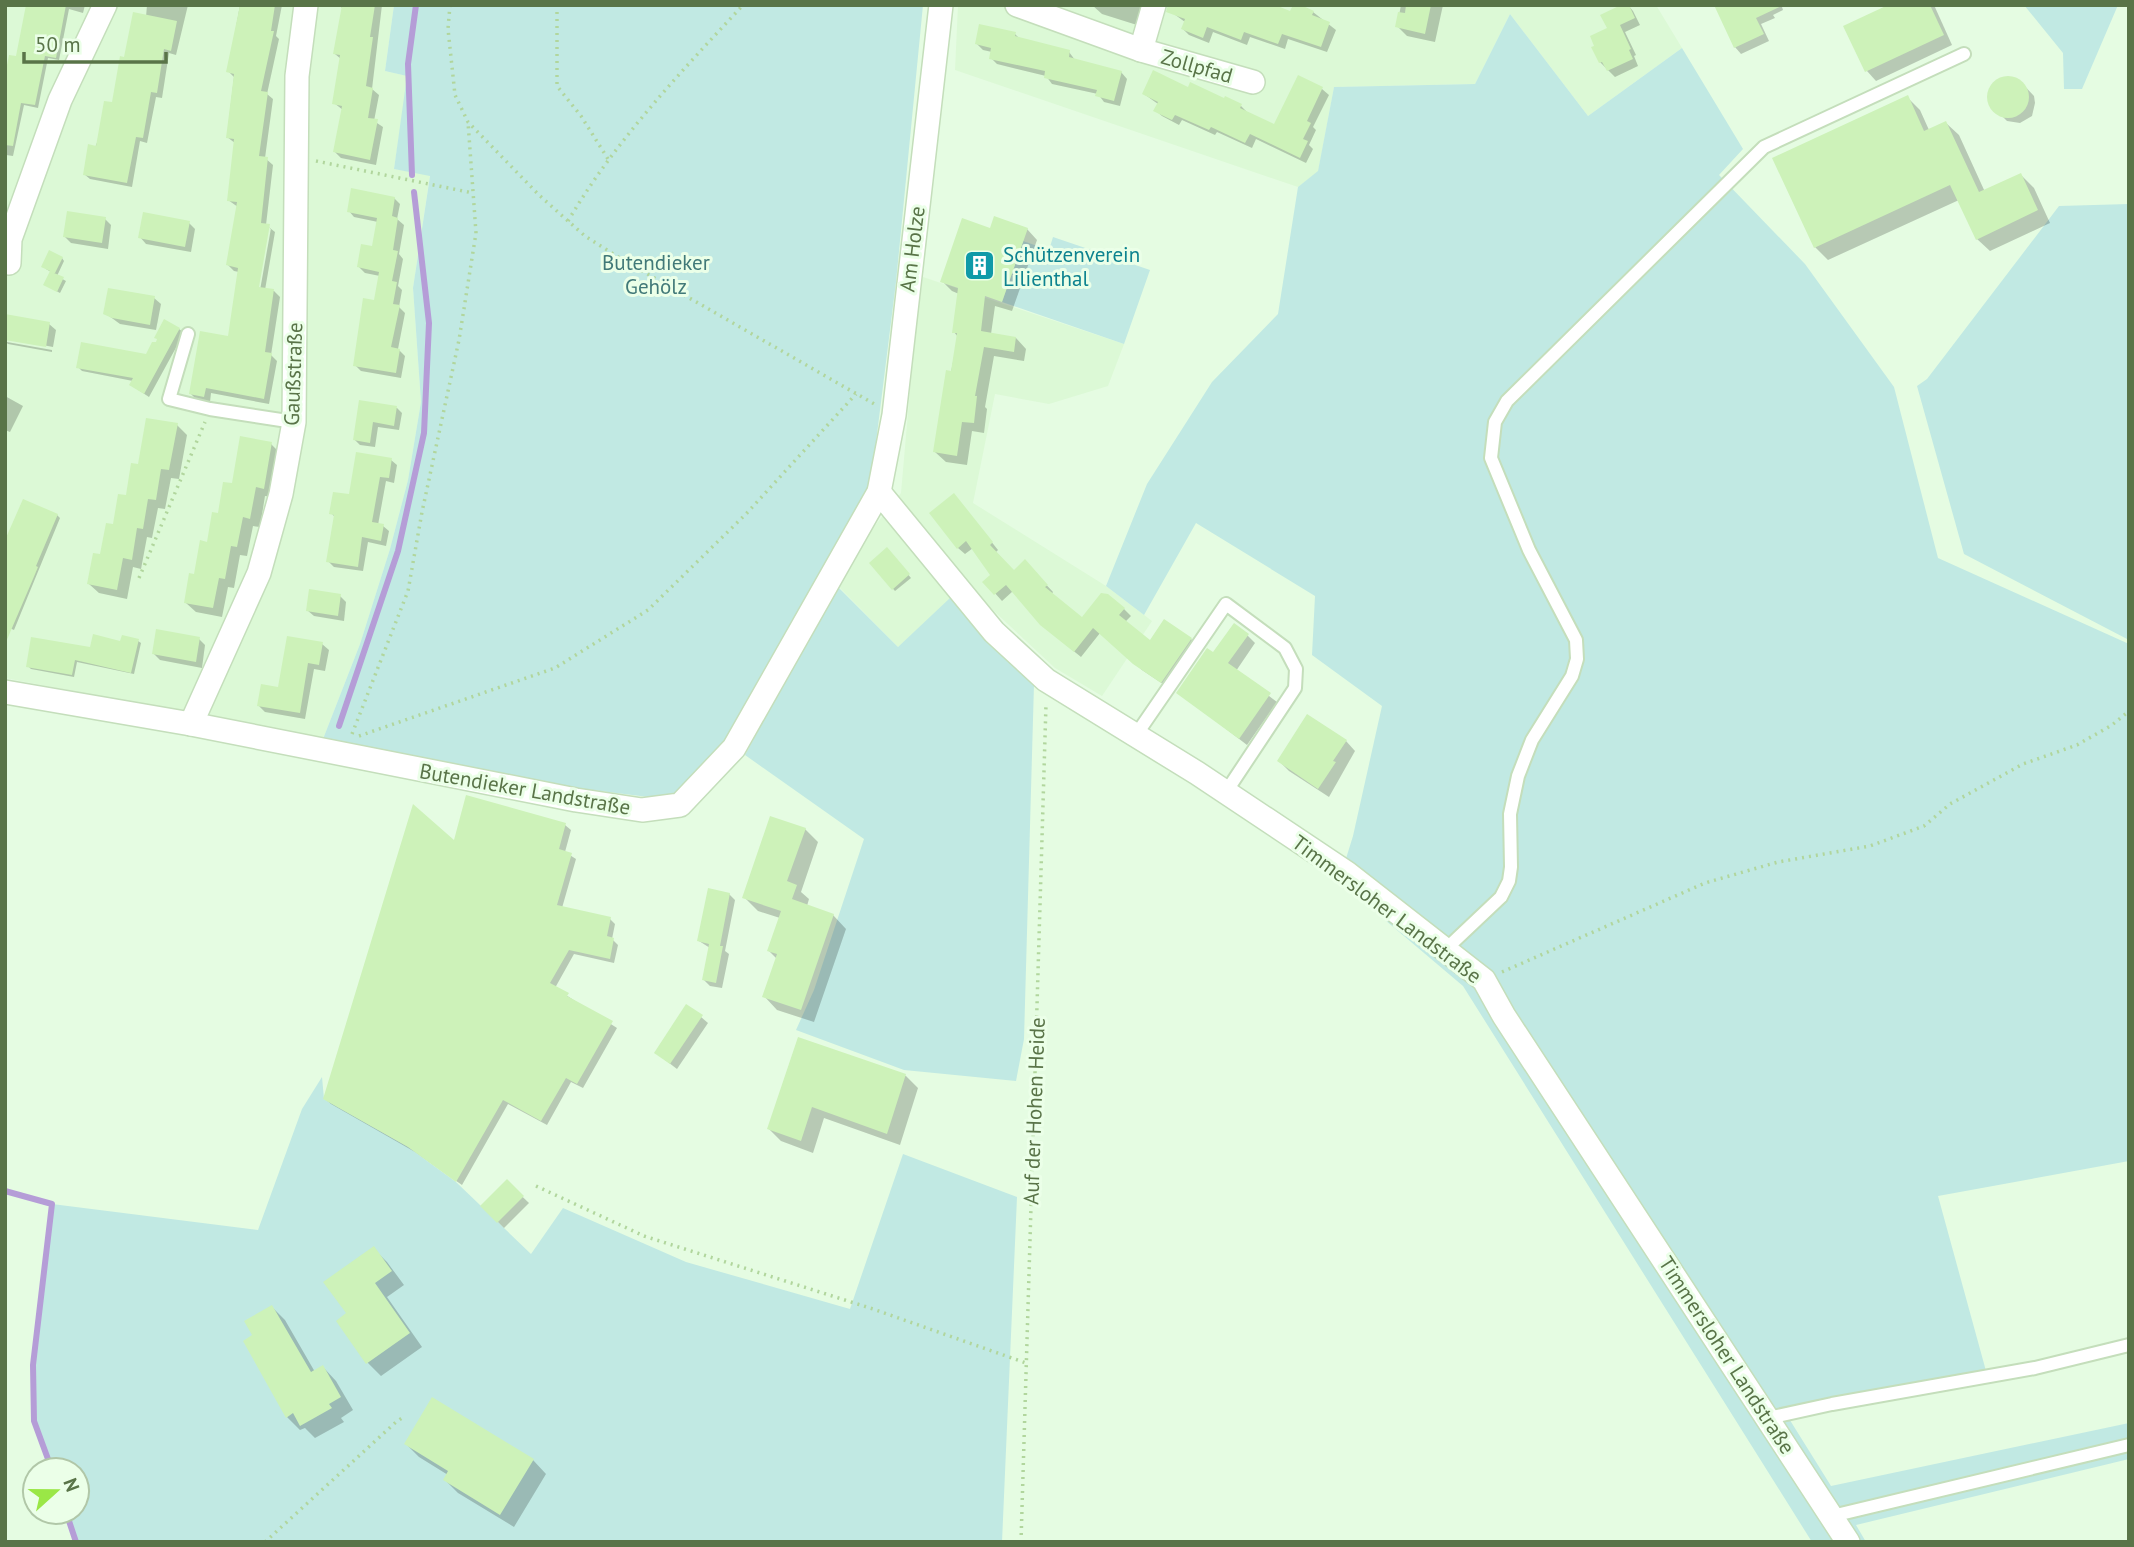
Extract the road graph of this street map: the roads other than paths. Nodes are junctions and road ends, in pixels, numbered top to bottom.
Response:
1 (105, 5) edge
2 (306, 5) edge
3 (941, 5) edge
4 (1017, 5) edge
5 (1154, 5) edge
6 (1141, 50) junction
7 (1964, 54) dead end
8 (1253, 82) dead end
9 (9, 263) dead end
10 (188, 334) dead end
11 (294, 422) junction
12 (878, 492) junction
13 (5, 692) edge
14 (191, 724) junction
15 (1136, 735) junction
16 (1226, 792) junction
17 (1446, 949) junction
18 (2129, 1345) edge
19 (1768, 1418) junction
20 (2129, 1445) edge
21 (1832, 1516) junction
22 (1848, 1542) edge

1 - 9 street
2 - 11 street, Gaußstraße
3 - 12 street, Am Holze
4 - 6 street, Zollpfad
5 - 6 street, Zollpfad
6 - 8 street, Zollpfad
7 - 17 lane
10 - 11 lane
11 - 14 street, Gaußstraße
12 - 14 street, Butendieker Landstraße
12 - 15 street, Timmersloher Landstraße
13 - 14 street, Butendieker Landstraße
15 - 16 street, Timmersloher Landstraße
15 - 16 lane
16 - 17 street, Timmersloher Landstraße
17 - 19 street, Timmersloher Landstraße
18 - 19 lane
19 - 21 street, Timmersloher Landstraße
20 - 21 lane
21 - 22 street, Timmersloher Landstraße

